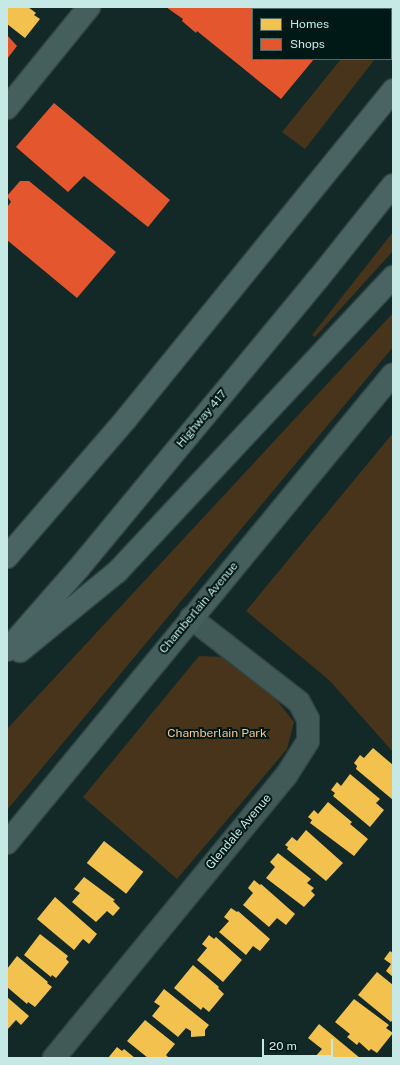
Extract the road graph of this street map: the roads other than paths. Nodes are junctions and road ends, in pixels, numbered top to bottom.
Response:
1 (89, 7) edge
2 (393, 90) edge
3 (7, 108) edge
4 (393, 185) edge
5 (393, 277) edge
6 (393, 374) edge
7 (7, 557) edge
8 (191, 618) junction
9 (7, 650) edge
10 (7, 662) edge
11 (7, 843) edge
12 (54, 1058) edge

1 - 3 main road
2 - 7 highway
4 - 9 highway, Highway 417
5 - 10 highway
6 - 8 main road, Chamberlain Avenue
8 - 11 main road, Chamberlain Avenue
8 - 12 street, Glendale Avenue

